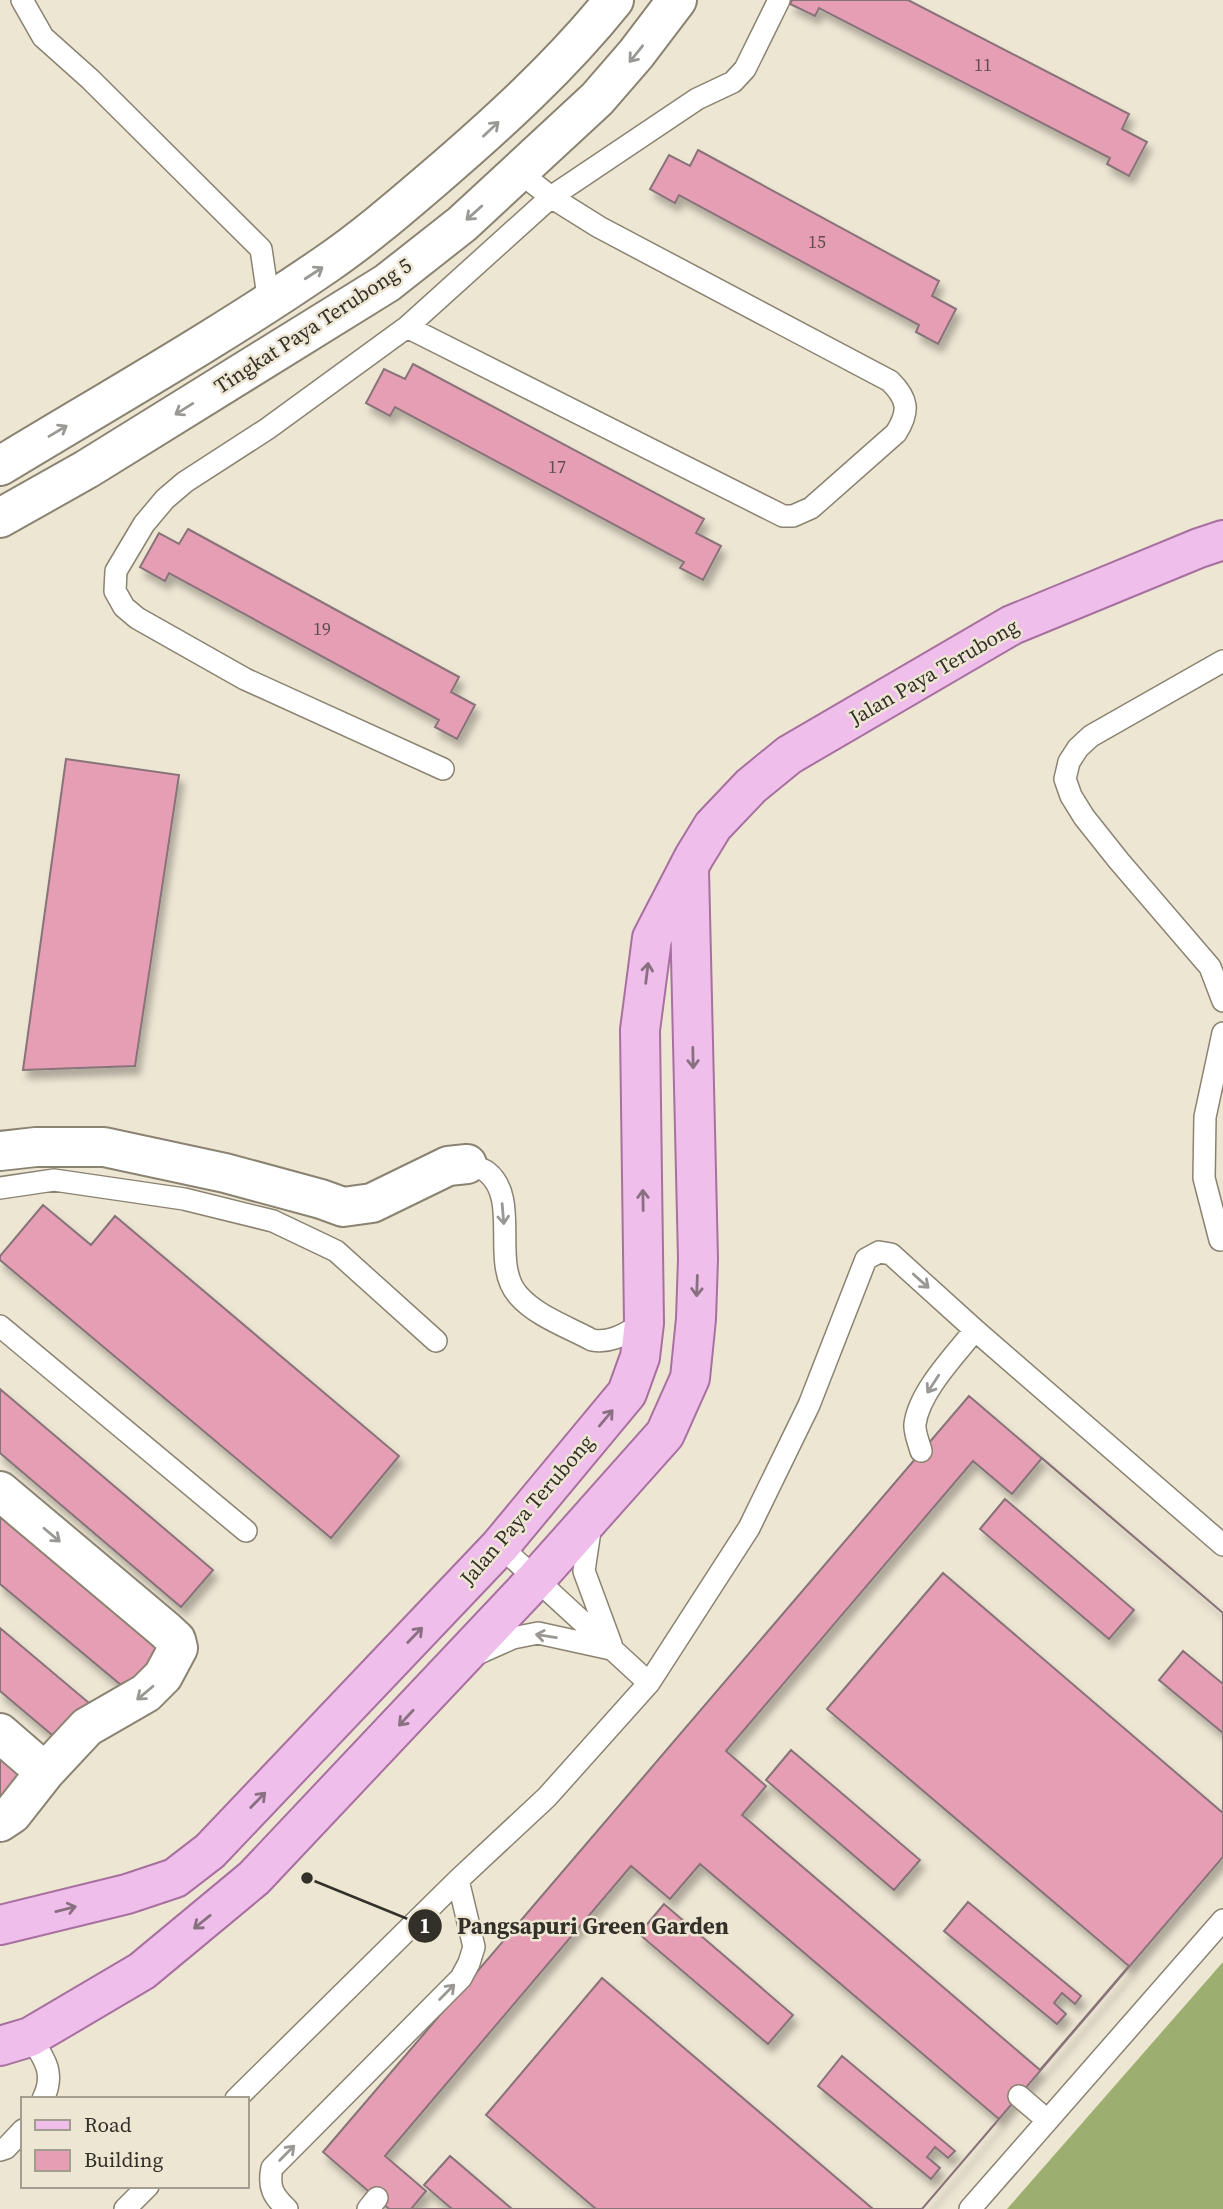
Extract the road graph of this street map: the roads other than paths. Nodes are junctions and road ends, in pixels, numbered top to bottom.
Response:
1 (22, 0) edge
2 (614, 0) edge
3 (677, 0) edge
4 (779, 0) edge
5 (519, 172) junction
6 (551, 197) junction
7 (269, 303) junction
8 (407, 327) junction
9 (0, 466) edge
10 (0, 518) edge
11 (1223, 540) edge
12 (1223, 661) edge
13 (443, 769) dead end
14 (689, 867) junction
15 (1223, 1001) edge
16 (1223, 1033) edge
17 (0, 1151) edge
18 (467, 1164) joint
19 (0, 1188) edge
20 (1220, 1240) dead end
21 (644, 1323) junction
22 (0, 1326) edge
23 (975, 1331) junction
24 (436, 1341) dead end
25 (921, 1451) dead end
26 (0, 1491) edge
27 (593, 1515) junction
28 (246, 1531) dead end
29 (1223, 1545) edge
30 (500, 1546) junction
31 (536, 1579) junction
32 (613, 1650) junction
33 (453, 1667) junction
34 (649, 1683) junction
35 (0, 1733) edge
36 (45, 1772) junction
37 (0, 1822) edge
38 (458, 1880) junction
39 (1223, 1920) edge
40 (0, 1925) edge
41 (15, 2042) edge
42 (1019, 2096) dead end
43 (44, 2097) edge
44 (238, 2097) edge
45 (1047, 2120) junction
46 (21, 2132) edge
47 (0, 2150) edge
48 (146, 2188) edge
49 (125, 2209) edge
50 (287, 2209) edge
51 (970, 2209) edge

1 - 7 lane
7 -> 2 street, Tingkat Paya Terubong 5
3 -> 5 street, Tingkat Paya Terubong 5
4 - 6 lane
5 - 6 lane
5 -> 10 street, Tingkat Paya Terubong 5
6 - 8 lane
6 - 8 lane
9 -> 7 street, Tingkat Paya Terubong 5
8 - 13 lane
11 - 14 main road, Jalan Paya Terubong
12 - 15 lane
21 -> 14 main road, Jalan Paya Terubong
14 -> 27 main road
16 - 20 lane
17 - 18 street
18 -> 21 lane
19 - 24 lane
30 -> 21 main road, Jalan Paya Terubong
22 - 28 lane
23 -> 25 lane
23 - 29 lane
34 -> 23 lane
26 -> 36 street
27 - 31 main road
27 - 32 lane
30 - 31 lane
40 -> 30 main road, Jalan Paya Terubong
31 - 32 lane
31 - 33 main road
32 -> 33 lane
32 - 34 lane
33 -> 41 main road
34 - 38 lane
35 - 36 street
36 - 37 street
38 - 44 lane
50 -> 38 lane
39 - 45 lane
41 - 43 lane
42 - 45 lane
45 - 51 lane
46 - 47 lane
48 - 49 lane

